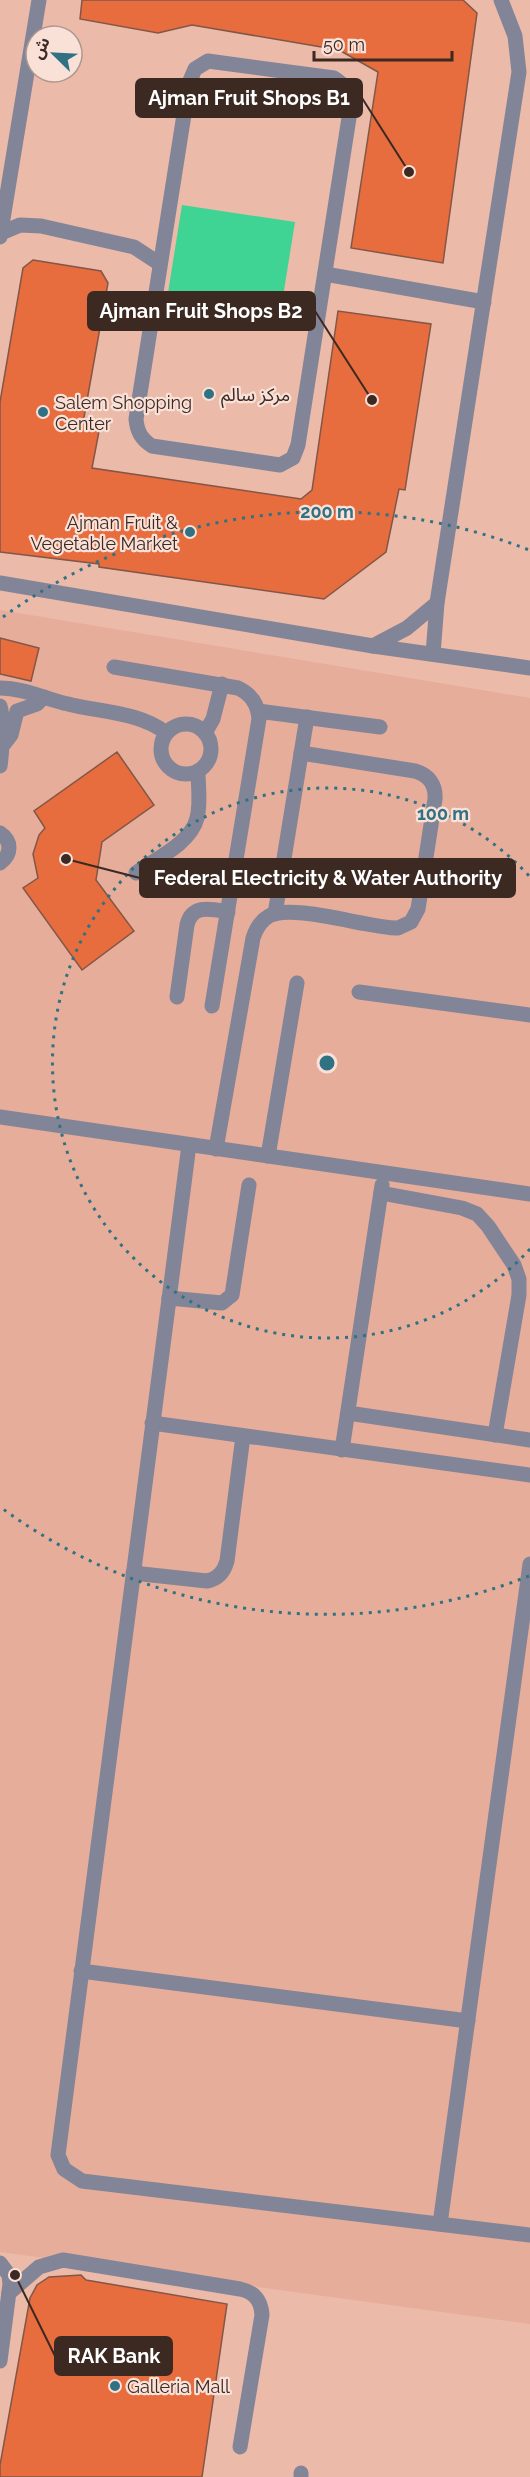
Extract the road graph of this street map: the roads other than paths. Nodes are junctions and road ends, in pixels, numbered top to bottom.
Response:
1 (39, 0) edge
2 (501, 0) edge
3 (518, 53) junction
4 (530, 64) edge
5 (0, 235) edge
6 (160, 264) junction
7 (325, 274) junction
8 (484, 302) junction
9 (0, 583) edge
10 (437, 603) junction
11 (373, 646) junction
12 (433, 654) junction
13 (114, 667) dead end
14 (530, 668) edge
15 (222, 684) junction
16 (0, 688) edge
17 (44, 696) junction
18 (0, 706) edge
19 (258, 711) junction
20 (307, 717) junction
21 (380, 728) dead end
22 (166, 733) junction
23 (205, 733) junction
24 (3, 744) junction
25 (301, 753) junction
26 (0, 766) edge
27 (198, 771) junction
28 (0, 833) edge
29 (0, 863) edge
30 (136, 873) dead end
31 (228, 912) junction
32 (275, 914) junction
33 (297, 983) dead end
34 (359, 992) dead end
35 (177, 997) dead end
36 (212, 1006) dead end
37 (530, 1015) edge
38 (0, 1118) edge
39 (189, 1145) junction
40 (216, 1149) junction
41 (268, 1156) junction
42 (384, 1173) junction
43 (249, 1185) dead end
44 (381, 1193) junction
45 (530, 1194) edge
46 (169, 1298) junction
47 (348, 1413) junction
48 (152, 1423) junction
49 (495, 1435) junction
50 (243, 1436) junction
51 (530, 1440) edge
52 (342, 1450) junction
53 (530, 1476) edge
54 (530, 1564) edge
55 (133, 1573) junction
56 (81, 1971) junction
57 (468, 2021) junction
58 (440, 2224) junction
59 (530, 2235) edge
60 (0, 2263) edge
61 (9, 2293) junction
62 (0, 2361) edge
63 (240, 2448) dead end

1 - 5 street
2 - 3 street
3 - 4 street
3 - 8 street
5 - 6 street
6 - 7 street
6 - 7 street
7 - 8 street
8 - 10 street
9 - 11 street
10 - 11 street
10 - 12 street
11 - 12 street
12 - 14 street
13 - 15 street
15 - 19 street
15 - 23 street
16 - 17 street
17 - 22 street
17 - 24 street
18 - 24 street
19 - 20 street
19 - 31 street
20 - 21 street
20 - 25 street
22 - 23 street
22 - 27 street
23 - 27 street
24 - 26 street
25 - 32 street
25 - 32 street
27 - 30 street
28 - 29 street
31 - 35 street
31 - 36 street
32 - 40 street
33 - 41 street
34 - 37 street
38 - 39 street
39 - 40 street
39 - 46 street
40 - 41 street
41 - 42 street
42 - 44 street
42 - 45 street
43 - 46 street
44 - 47 street
44 - 49 street
46 - 48 street
47 - 49 street
47 - 52 street
48 - 50 street
48 - 55 street
49 - 51 street
50 - 52 street
50 - 55 street
52 - 53 street
54 - 57 street
55 - 56 street
56 - 57 street
56 - 58 street
57 - 58 street
58 - 59 street
60 - 61 street
61 - 62 street
61 - 63 street

